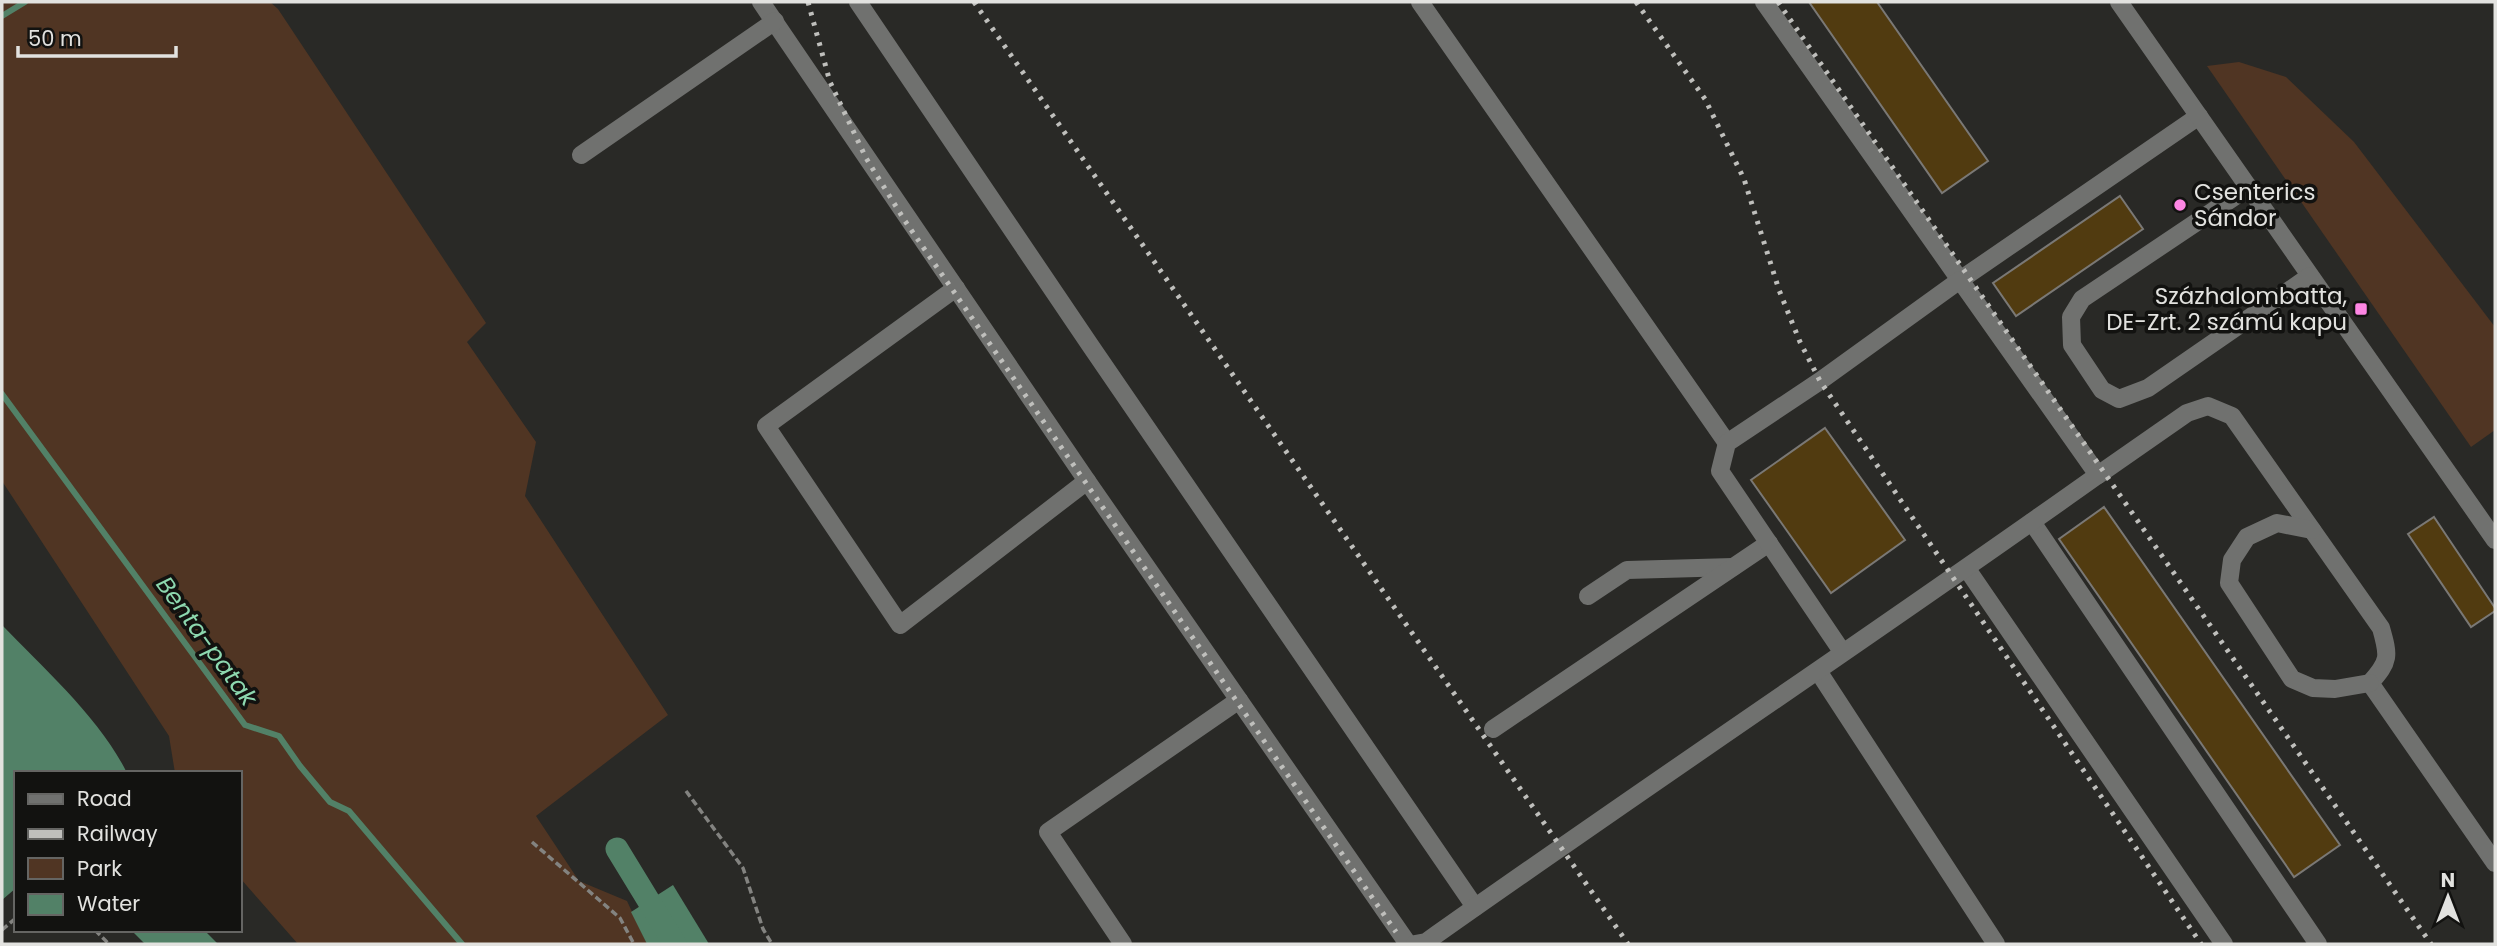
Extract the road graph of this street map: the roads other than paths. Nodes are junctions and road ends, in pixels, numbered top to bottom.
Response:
1 (761, 2) edge
2 (859, 2) edge
3 (1420, 2) edge
4 (1764, 2) edge
5 (2119, 2) edge
6 (775, 21) junction
7 (2199, 116) junction
8 (581, 155) dead end
9 (2249, 187) junction
10 (2311, 276) junction
11 (1960, 279) junction
12 (956, 288) junction
13 (1727, 443) junction
14 (2098, 475) junction
15 (1087, 481) junction
16 (2032, 522) junction
17 (2312, 530) junction
18 (2495, 540) edge
19 (1769, 543) junction
20 (1733, 567) junction
21 (1966, 569) junction
22 (1588, 596) dead end
23 (1843, 653) junction
24 (1818, 671) junction
25 (2370, 683) junction
26 (1239, 700) junction
27 (1493, 729) dead end
28 (2495, 863) edge
29 (1475, 907) junction
30 (1423, 943) edge
31 (1123, 944) edge
32 (1408, 944) edge
33 (1996, 944) edge
34 (2224, 944) edge
35 (2318, 944) edge

1 - 6 street
2 - 29 street
3 - 13 street
4 - 11 street
5 - 7 street
6 - 8 street
6 - 12 street
7 - 9 street
7 - 11 street
9 - 10 street
9 - 10 street
10 - 18 street
11 - 13 street
11 - 14 street
12 - 15 street
12 - 15 street
13 - 19 street
14 - 16 street
14 - 17 street
15 - 26 street
16 - 21 street
16 - 35 street
17 - 25 street
17 - 25 street
19 - 20 street
19 - 23 street
20 - 22 street
20 - 27 street
21 - 23 street
21 - 34 street
23 - 24 street
24 - 29 street
24 - 33 street
25 - 28 street
26 - 31 street
26 - 32 street
29 - 30 street

